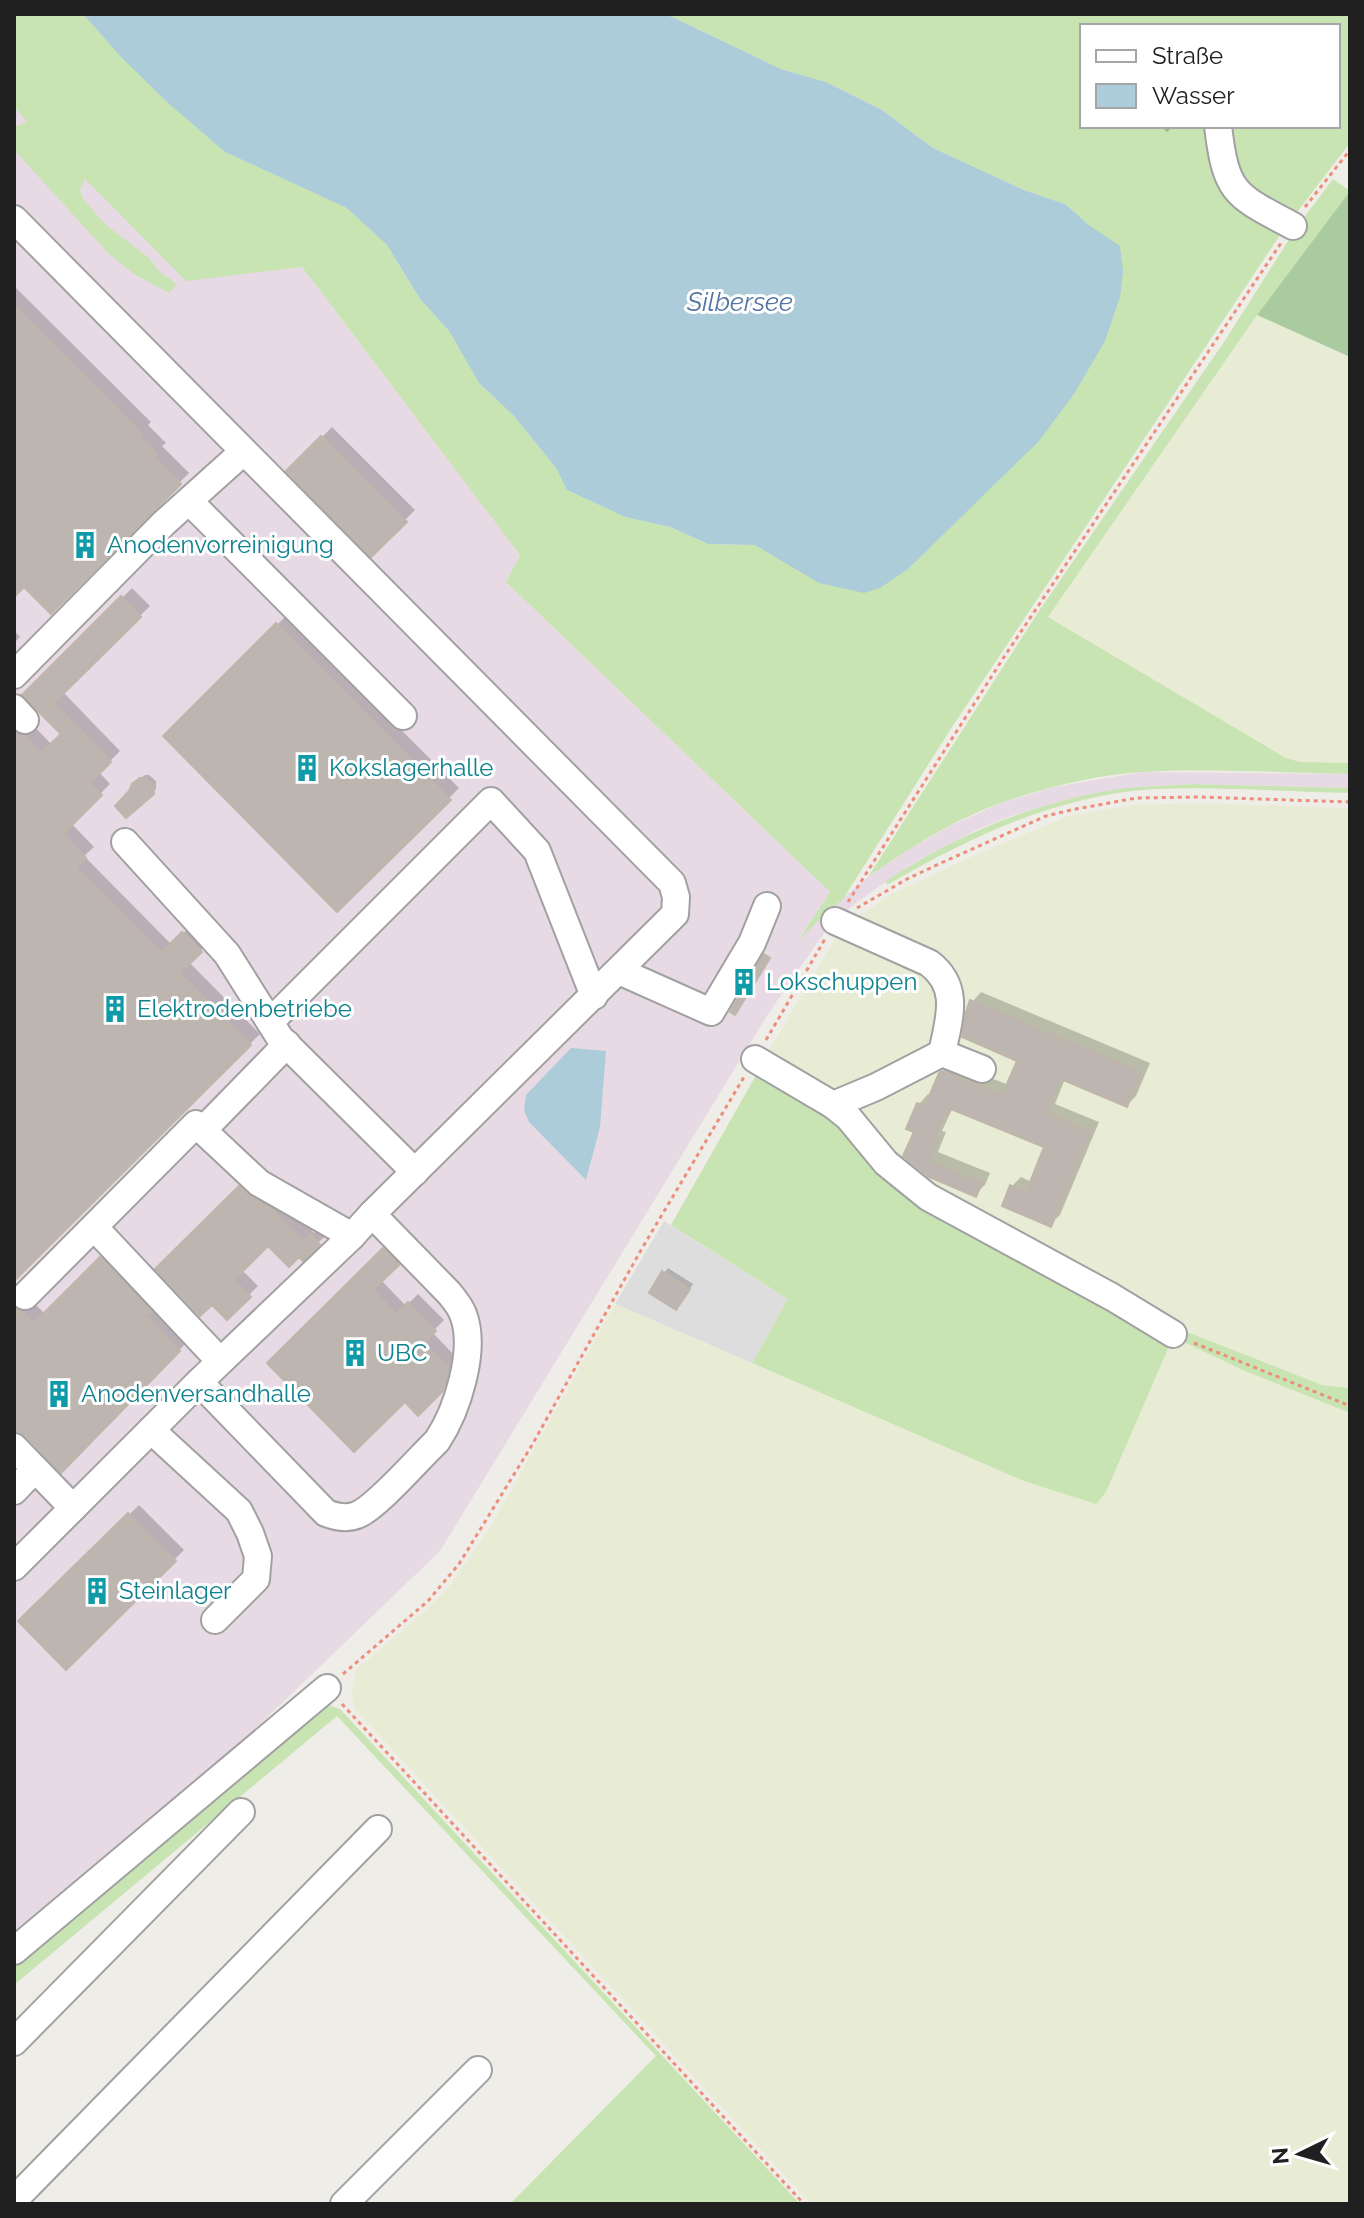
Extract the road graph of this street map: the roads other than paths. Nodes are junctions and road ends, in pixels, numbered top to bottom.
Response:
1 (1218, 128) edge
2 (14, 219) edge
3 (1293, 226) dead end
4 (243, 452) junction
5 (189, 501) junction
6 (14, 675) edge
7 (403, 716) dead end
8 (125, 842) dead end
9 (767, 906) dead end
10 (835, 921) road end
11 (619, 971) junction
12 (594, 996) junction
13 (270, 1022) junction
14 (287, 1044) junction
15 (942, 1053) junction
16 (755, 1059) dead end
17 (982, 1069) dead end
18 (833, 1105) junction
19 (203, 1130) junction
20 (415, 1172) junction
21 (372, 1214) junction
22 (94, 1227) junction
23 (352, 1236) junction
24 (25, 1296) dead end
25 (1173, 1334) road end
26 (220, 1361) junction
27 (199, 1382) junction
28 (151, 1430) junction
29 (14, 1447) edge
30 (35, 1469) junction
31 (14, 1491) edge
32 (73, 1508) junction
33 (14, 1567) edge
34 (215, 1620) dead end
35 (327, 1688) road end
36 (241, 1812) dead end
37 (378, 1829) dead end
38 (14, 1951) edge
39 (14, 2042) edge
40 (478, 2070) dead end
41 (14, 2200) edge
42 (344, 2204) edge

1 - 3 lane
2 - 4 lane
4 - 5 lane
4 - 11 lane
5 - 6 lane
5 - 7 lane
8 - 13 lane
9 - 11 lane
10 - 15 lane
11 - 12 lane
12 - 13 lane
12 - 20 lane
13 - 14 lane
14 - 19 lane
14 - 20 lane
15 - 17 lane
15 - 18 lane
16 - 18 lane
18 - 25 lane
19 - 22 lane
19 - 23 lane
20 - 21 lane
21 - 23 lane
21 - 27 lane
22 - 24 lane
22 - 26 lane
23 - 26 lane
26 - 27 lane
27 - 28 lane
28 - 32 lane
28 - 34 lane
29 - 30 lane
30 - 31 lane
30 - 32 lane
32 - 33 lane
35 - 38 lane
36 - 39 lane
37 - 41 lane
40 - 42 lane

